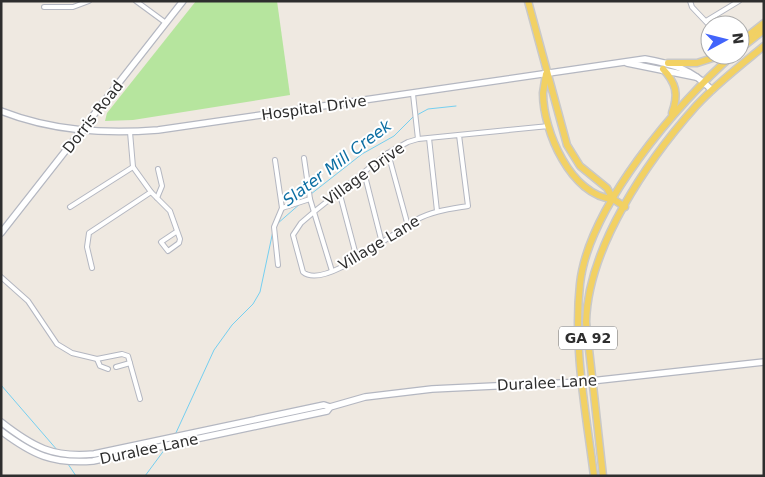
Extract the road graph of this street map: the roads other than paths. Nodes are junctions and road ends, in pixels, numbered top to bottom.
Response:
1 (88, 1) edge
2 (136, 1) edge
3 (183, 1) edge
4 (528, 1) edge
5 (690, 1) edge
6 (739, 1) edge
7 (44, 7) dead end
8 (716, 15) edge
9 (700, 16) edge
10 (764, 22) edge
11 (166, 23) junction
12 (764, 30) edge
13 (750, 34) edge
14 (750, 41) edge
15 (764, 46) edge
16 (700, 61) edge
17 (721, 65) edge
18 (666, 66) junction
19 (546, 72) junction
20 (703, 81) junction
21 (712, 90) junction
22 (413, 94) junction
23 (1, 111) edge
24 (670, 116) junction
25 (549, 126) junction
26 (82, 131) junction
27 (130, 132) junction
28 (458, 135) junction
29 (429, 138) junction
30 (418, 139) junction
31 (388, 153) junction
32 (304, 158) dead end
33 (275, 160) dead end
34 (133, 167) junction
35 (158, 169) dead end
36 (364, 172) junction
37 (340, 191) junction
38 (151, 192) junction
39 (157, 198) junction
40 (310, 199) junction
41 (613, 199) junction
42 (70, 206) dead end
43 (625, 207) junction
44 (282, 208) junction
45 (315, 210) junction
46 (437, 210) junction
47 (408, 226) junction
48 (176, 232) junction
49 (1, 233) edge
50 (382, 243) junction
51 (357, 259) junction
52 (278, 265) dead end
53 (92, 268) dead end
54 (332, 271) junction
55 (307, 275) joint
56 (1, 277) edge
57 (97, 359) junction
58 (764, 362) edge
59 (130, 363) junction
60 (116, 367) dead end
61 (108, 369) dead end
62 (582, 382) junction
63 (592, 382) junction
64 (140, 399) dead end
65 (330, 407) junction
66 (1, 422) edge
67 (1, 431) edge
68 (594, 476) edge
69 (603, 476) edge

1 - 7 street
2 - 11 street
3 - 11 street, Dorris Road
4 - 19 main road
5 - 9 street
6 - 8 street
10 - 13 main road
11 - 26 street, Dorris Road
12 - 14 main road
15 - 21 main road, GA 92
16 - 18 main road
17 - 20 main road, GA 92
18 - 19 street, Hospital Drive
18 - 20 street, Hospital Drive
18 - 24 main road
19 - 22 street, Hospital Drive
19 - 25 main road
19 - 41 main road
20 - 21 street, Hospital Drive
20 - 24 main road, GA 92
21 - 43 main road, GA 92
22 - 27 street, Hospital Drive
22 - 30 street
23 - 26 street, Hospital Drive
24 - 41 main road, GA 92
25 - 28 street, Village Drive
25 - 41 main road
26 - 27 street, Hospital Drive
26 - 49 street, Dorris Road
27 - 34 street
28 - 29 street, Village Drive
28 - 46 street, Village Lane
29 - 30 street, Village Drive
29 - 46 street
30 - 31 street, Village Drive
31 - 36 street, Village Drive
31 - 47 street
32 - 40 street
33 - 44 street
34 - 38 street
34 - 42 street
35 - 39 street
36 - 37 street, Village Drive
36 - 50 street
37 - 45 street, Village Drive
37 - 51 street
38 - 39 street
38 - 53 street
39 - 48 street
40 - 44 street
40 - 45 street
41 - 43 main road
41 - 62 main road, GA 92
43 - 63 main road, GA 92
44 - 52 street
45 - 54 street
45 - 55 street, Village Drive
46 - 47 street, Village Lane
47 - 50 street, Village Lane
48 - 48 street
50 - 51 street, Village Lane
51 - 54 street, Village Lane
54 - 55 street, Village Lane
56 - 57 street
57 - 59 street
57 - 61 street
58 - 63 street, Duralee Lane
59 - 60 street
59 - 64 street
62 - 63 street, Duralee Lane
62 - 65 street, Duralee Lane
62 - 68 main road, GA 92
63 - 69 main road, GA 92
65 - 66 street, Duralee Lane
65 - 67 street, Duralee Lane

